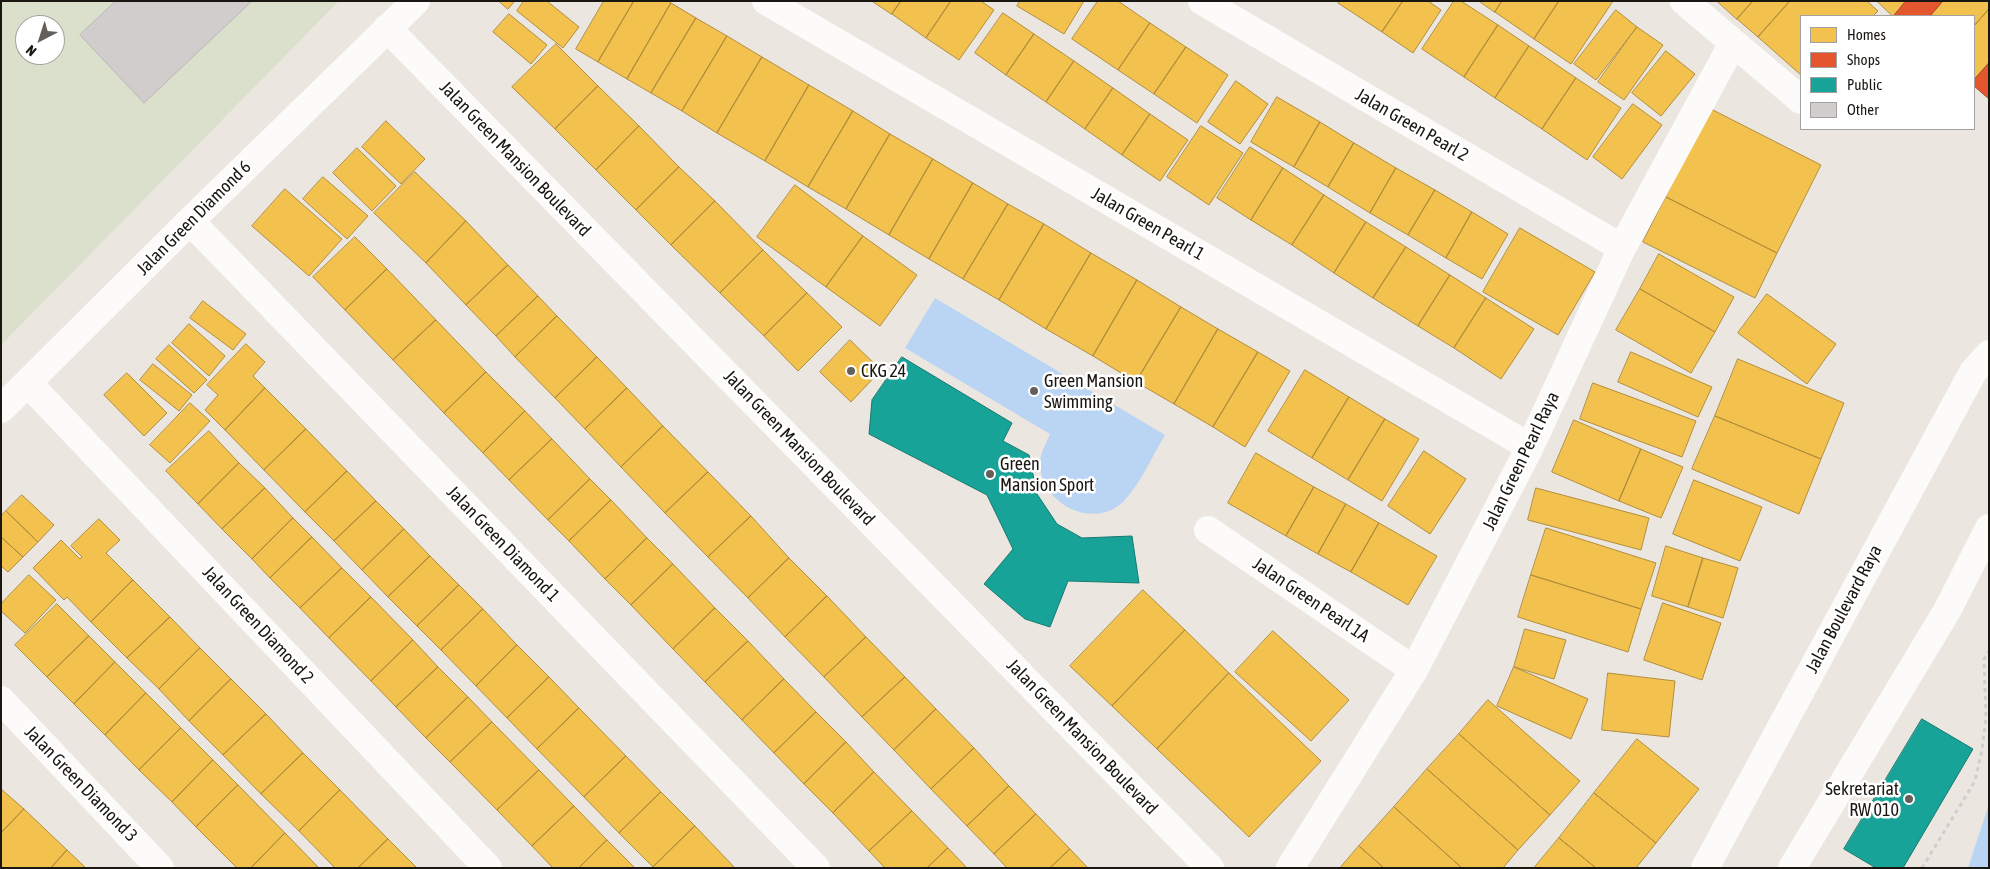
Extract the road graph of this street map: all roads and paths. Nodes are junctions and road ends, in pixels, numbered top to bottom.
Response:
1 (416, 1) edge
2 (766, 1) edge
3 (1202, 1) edge
4 (1684, 1) edge
5 (388, 28) junction
6 (1733, 43) junction
7 (1800, 99) edge
8 (190, 221) junction
9 (1622, 248) junction
10 (1989, 354) edge
11 (28, 383) junction
12 (1, 408) edge
13 (1530, 447) junction
14 (1989, 528) edge
15 (1208, 530) dead end
16 (1989, 651) edge
17 (1414, 670) junction
18 (1, 700) edge
19 (160, 868) edge
20 (488, 868) edge
21 (816, 868) edge
22 (1210, 868) edge
23 (1290, 868) edge
24 (1705, 868) edge
25 (1792, 868) edge
26 (1922, 868) edge

1 - 5 street, Jalan Green Diamond 6
2 - 13 street, Jalan Green Pearl 1
3 - 9 street, Jalan Green Pearl 2
4 - 6 street
5 - 8 street, Jalan Green Diamond 6
5 - 22 street, Jalan Green Mansion Boulevard
6 - 7 street
6 - 9 street, Jalan Green Pearl Raya
8 - 11 street, Jalan Green Diamond 6
8 - 21 street, Jalan Green Diamond 1
9 - 13 street, Jalan Green Pearl Raya
10 - 24 street, Jalan Boulevard Raya
11 - 12 street, Jalan Green Diamond 6
11 - 20 street, Jalan Green Diamond 2
13 - 17 street, Jalan Green Pearl Raya
14 - 25 street
15 - 17 street, Jalan Green Pearl 1A
16 - 26 path
17 - 23 street, Jalan Green Pearl Raya
18 - 19 street, Jalan Green Diamond 3

